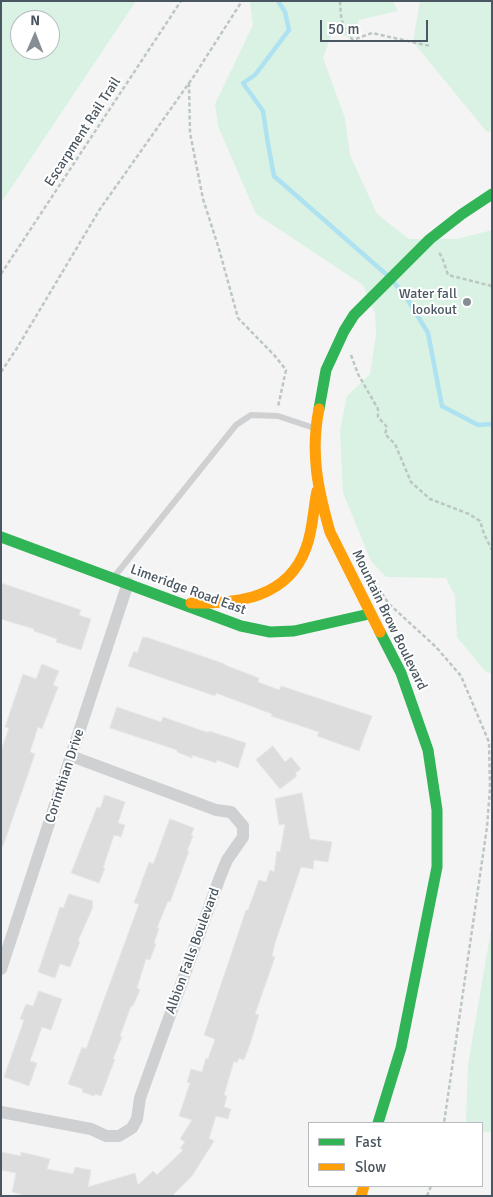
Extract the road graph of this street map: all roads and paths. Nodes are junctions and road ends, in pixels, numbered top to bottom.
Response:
1 (180, 1) edge
2 (242, 1) edge
3 (340, 1) edge
4 (430, 46) dead end
5 (189, 82) junction
6 (492, 194) edge
7 (436, 250) dead end
8 (1, 274) edge
9 (492, 286) edge
10 (347, 349) dead end
11 (1, 372) edge
12 (278, 416) junction
13 (315, 428) junction
14 (318, 486) junction
15 (1, 537) edge
16 (492, 550) edge
17 (113, 578) junction
18 (128, 583) junction
19 (176, 602) junction
20 (370, 614) junction
21 (71, 756) junction
22 (1, 969) edge
23 (1, 1112) edge
24 (378, 1122) edge

1 - 8 path, Escarpment Rail Trail
2 - 5 path
3 - 4 path
5 - 11 path
5 - 12 path
6 - 13 main road, Mountain Brow Boulevard
7 - 9 path
10 - 16 path
12 - 13 lane
12 - 17 lane
13 - 14 main road, Mountain Brow Boulevard
14 - 19 main road
14 - 20 main road, Mountain Brow Boulevard
15 - 17 main road, Limeridge Road East
17 - 18 main road, Limeridge Road East
18 - 19 main road, Limeridge Road East
18 - 21 street, Corinthian Drive
19 - 20 main road, Limeridge Road East
20 - 24 main road, Mountain Brow Boulevard
21 - 22 street, Corinthian Drive
21 - 23 street, Albion Falls Boulevard

